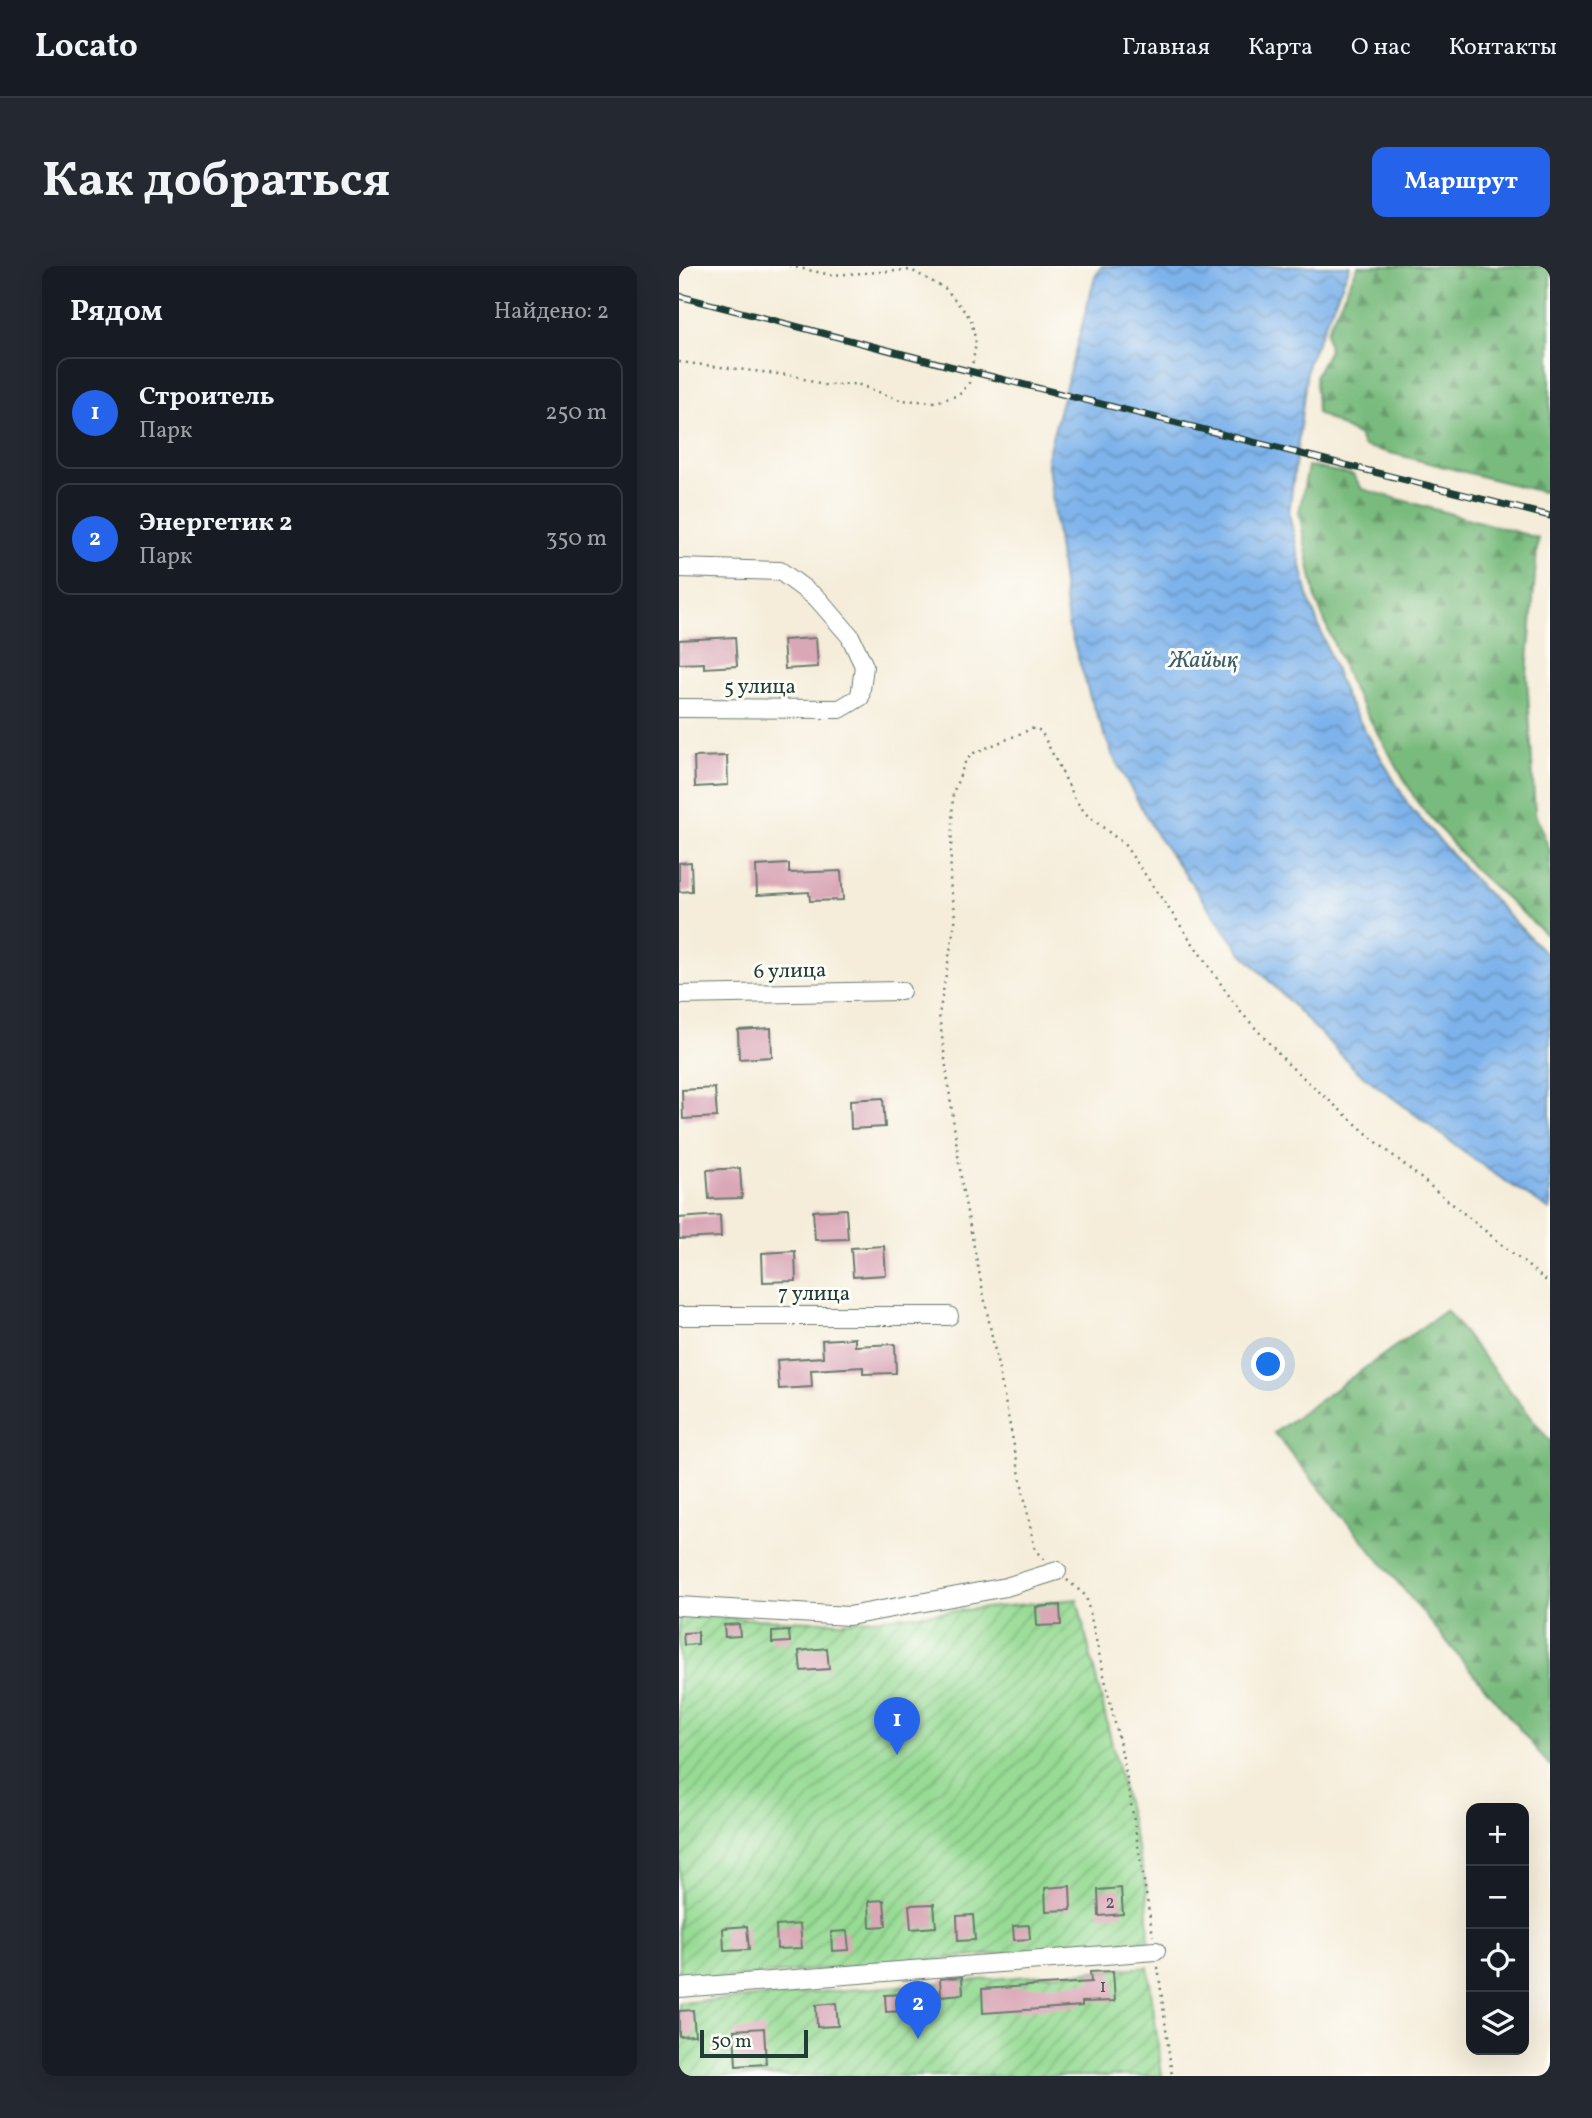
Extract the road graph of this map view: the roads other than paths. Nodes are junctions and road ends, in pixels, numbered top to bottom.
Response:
1 (679, 568) edge
2 (679, 708) edge
3 (901, 991) dead end
4 (679, 995) edge
5 (679, 1316) edge
6 (949, 1316) dead end
7 (1056, 1571) road end
8 (679, 1606) edge
9 (1156, 1951) road end
10 (679, 1988) edge

1 - 2 street, 5 улица
3 - 4 street, 6 улица
5 - 6 street, 7 улица
7 - 8 street
9 - 10 street

